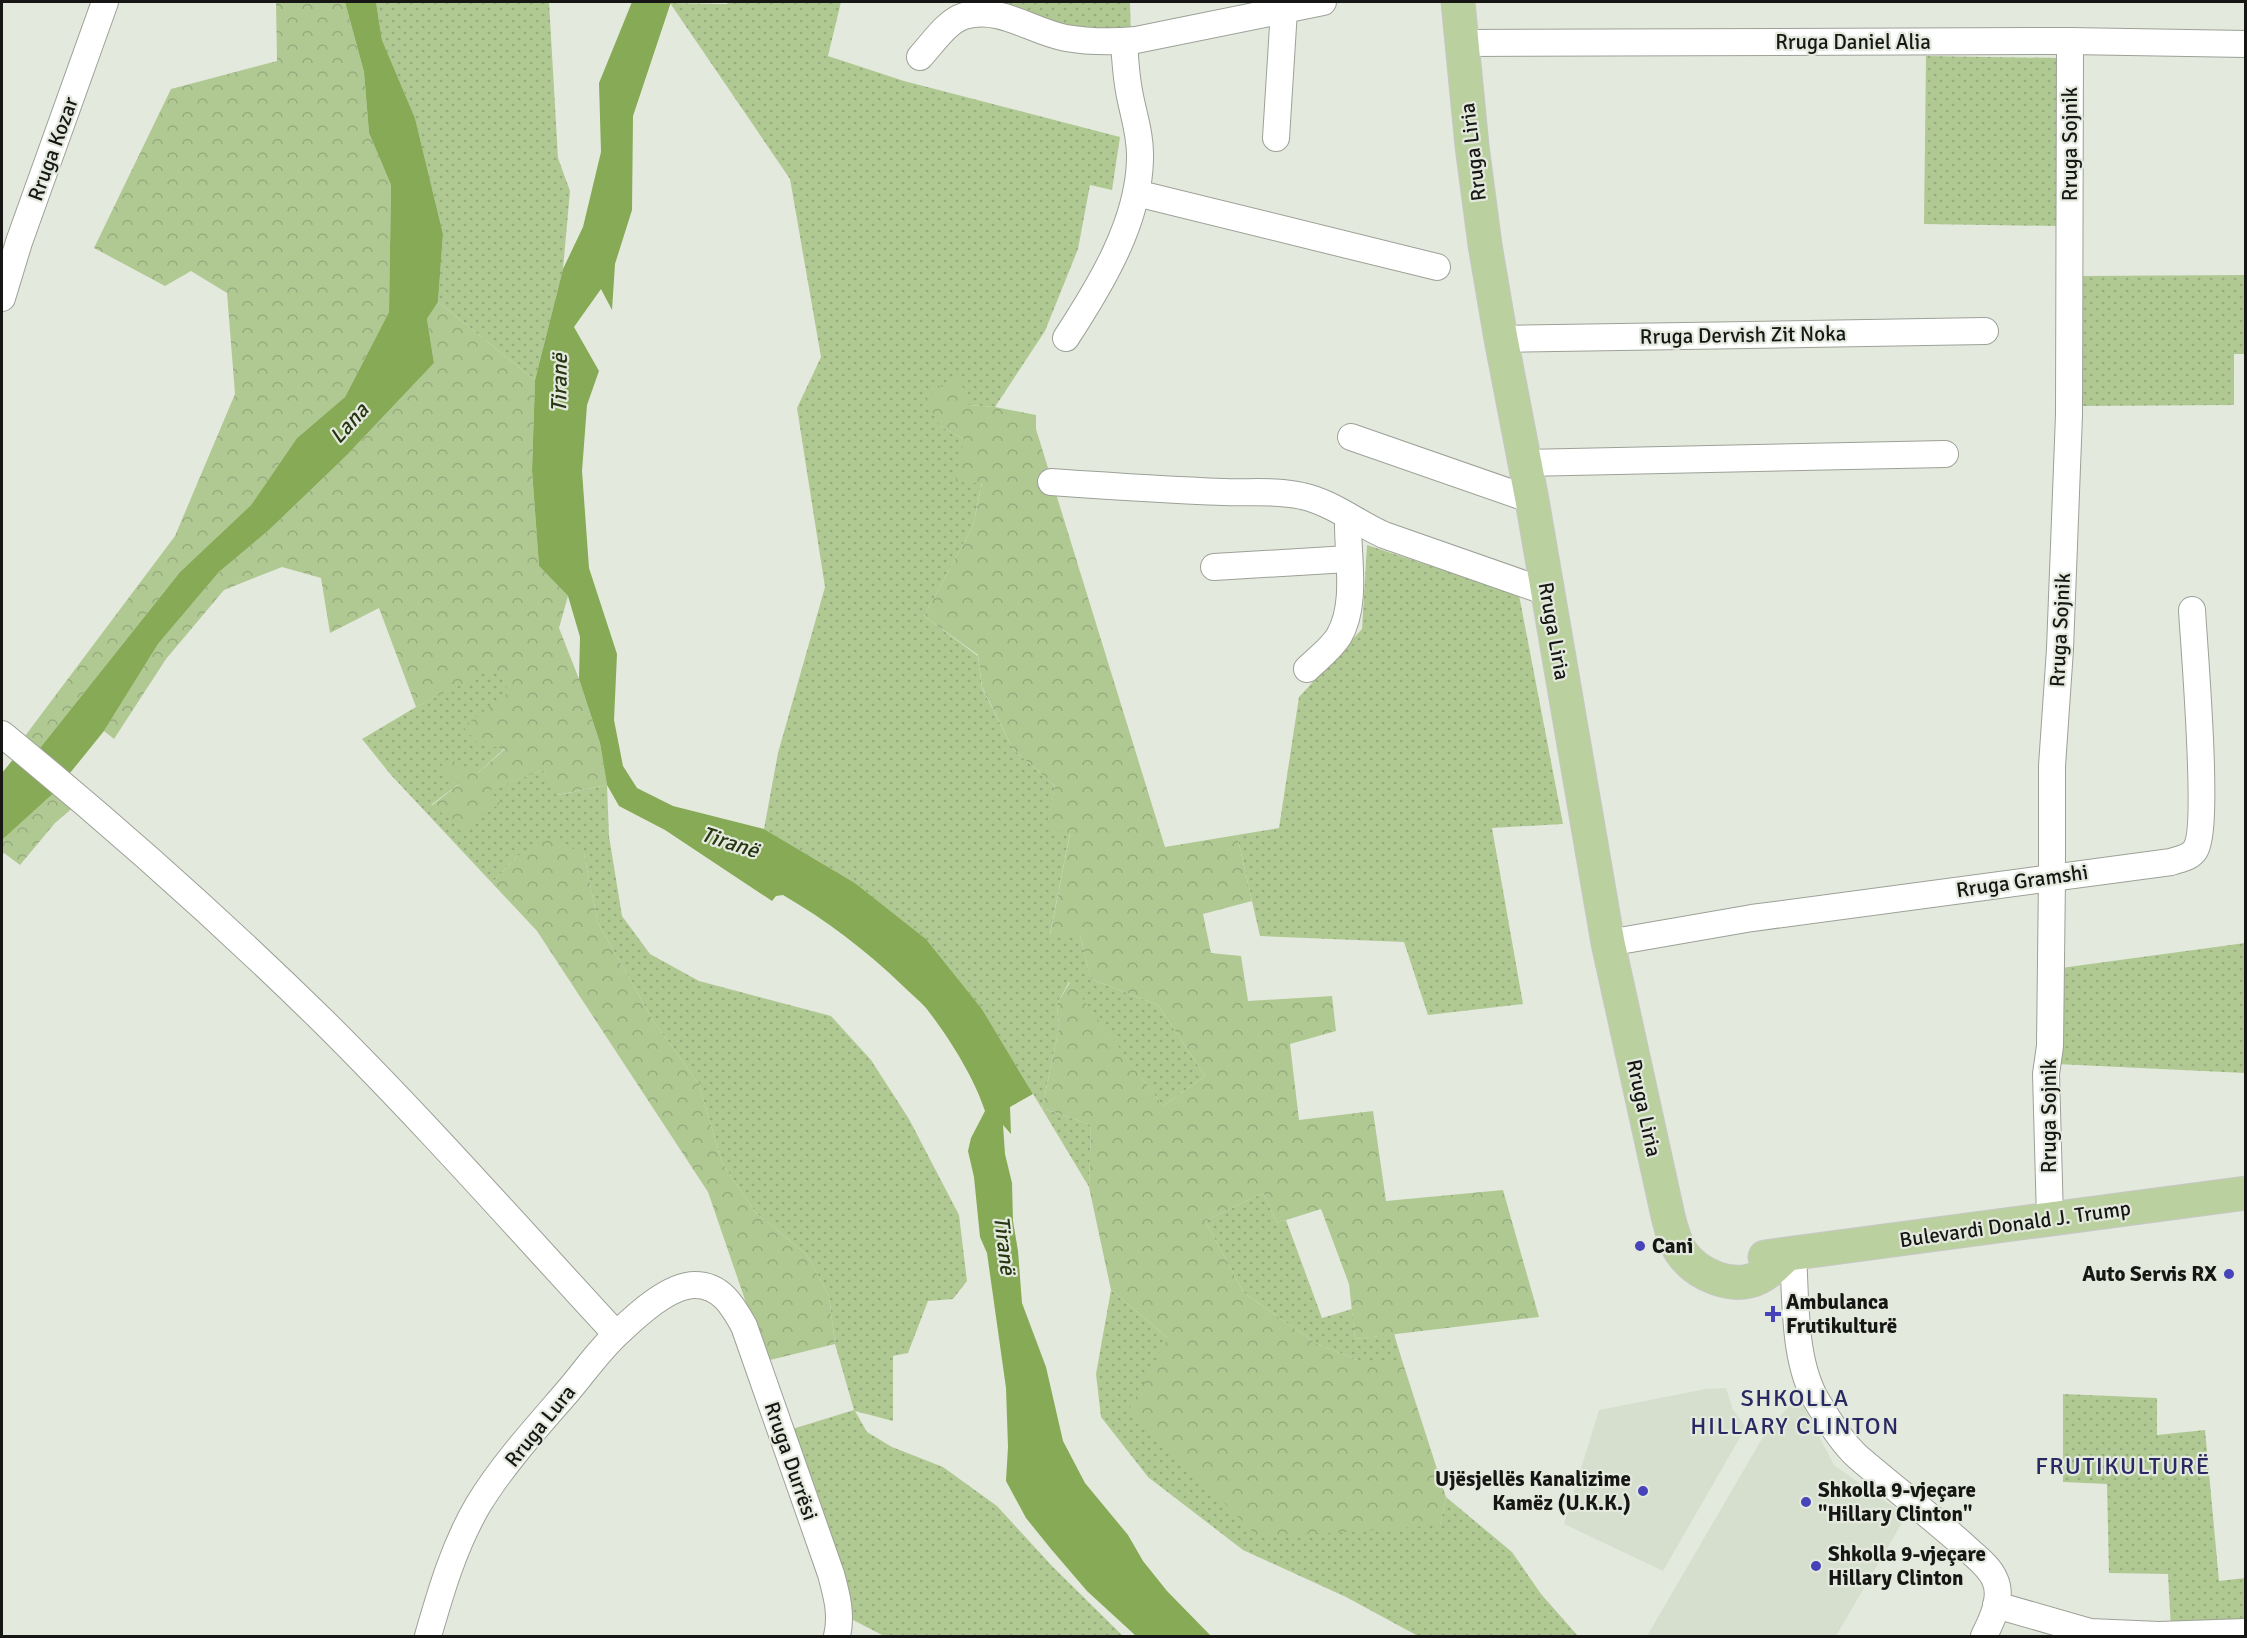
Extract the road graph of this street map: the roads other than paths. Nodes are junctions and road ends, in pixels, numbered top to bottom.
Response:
1 (105, 2) edge
2 (1323, 2) edge
3 (1458, 2) edge
4 (1284, 10) junction
5 (1124, 41) junction
6 (2070, 41) junction
7 (1461, 43) junction
8 (2246, 44) edge
9 (920, 57) dead end
10 (1276, 138) dead end
11 (1136, 193) junction
12 (10, 235) edge
13 (1437, 267) dead end
14 (2, 298) edge
15 (1985, 331) dead end
16 (1066, 338) dead end
17 (1501, 339) junction
18 (1351, 436) dead end
19 (1945, 454) dead end
20 (1524, 463) junction
21 (1051, 482) dead end
22 (1532, 500) junction
23 (1348, 518) junction
24 (1348, 559) junction
25 (1214, 567) dead end
26 (1548, 592) junction
27 (2192, 610) dead end
28 (1307, 669) dead end
29 (9, 740) edge
30 (2052, 877) junction
31 (1608, 943) junction
32 (2246, 1193) edge
33 (2050, 1219) junction
34 (1789, 1256) junction
35 (720, 1293) joint
36 (616, 1334) junction
37 (1996, 1605) junction
38 (2246, 1632) edge
39 (428, 1636) edge
40 (837, 1636) edge
41 (1984, 1636) edge

1 - 12 street, Rruga Kozar
2 - 4 street
3 - 7 main road, Rruga Liria
4 - 5 street
4 - 10 street
5 - 9 street
5 - 11 street
6 - 7 street, Rruga Daniel Alia
6 - 8 street, Rruga Daniel Alia
6 - 30 street, Rruga Sojnik
7 - 17 main road, Rruga Liria
11 - 13 street
11 - 16 street
12 - 14 street, Rruga Kozar
15 - 17 street, Rruga Dervish Zit Noka
17 - 20 main road, Rruga Liria
18 - 22 street
19 - 20 street
20 - 22 main road, Rruga Liria
21 - 23 street
22 - 26 main road, Rruga Liria
23 - 24 street
23 - 26 street
24 - 25 street
24 - 28 street
26 - 31 main road, Rruga Liria
27 - 30 street, Rruga Gramshi
29 - 36 street
30 - 31 street, Rruga Gramshi
30 - 33 street, Rruga Sojnik
31 - 34 main road, Rruga Liria
32 - 33 main road, Bulevardi Donald J. Trump
33 - 34 main road, Bulevardi Donald J. Trump
34 - 37 street
35 - 36 street, Rruga Lura
35 - 40 street, Rruga Durrësi
36 - 39 street, Rruga Lura
37 - 38 street
37 - 41 street

